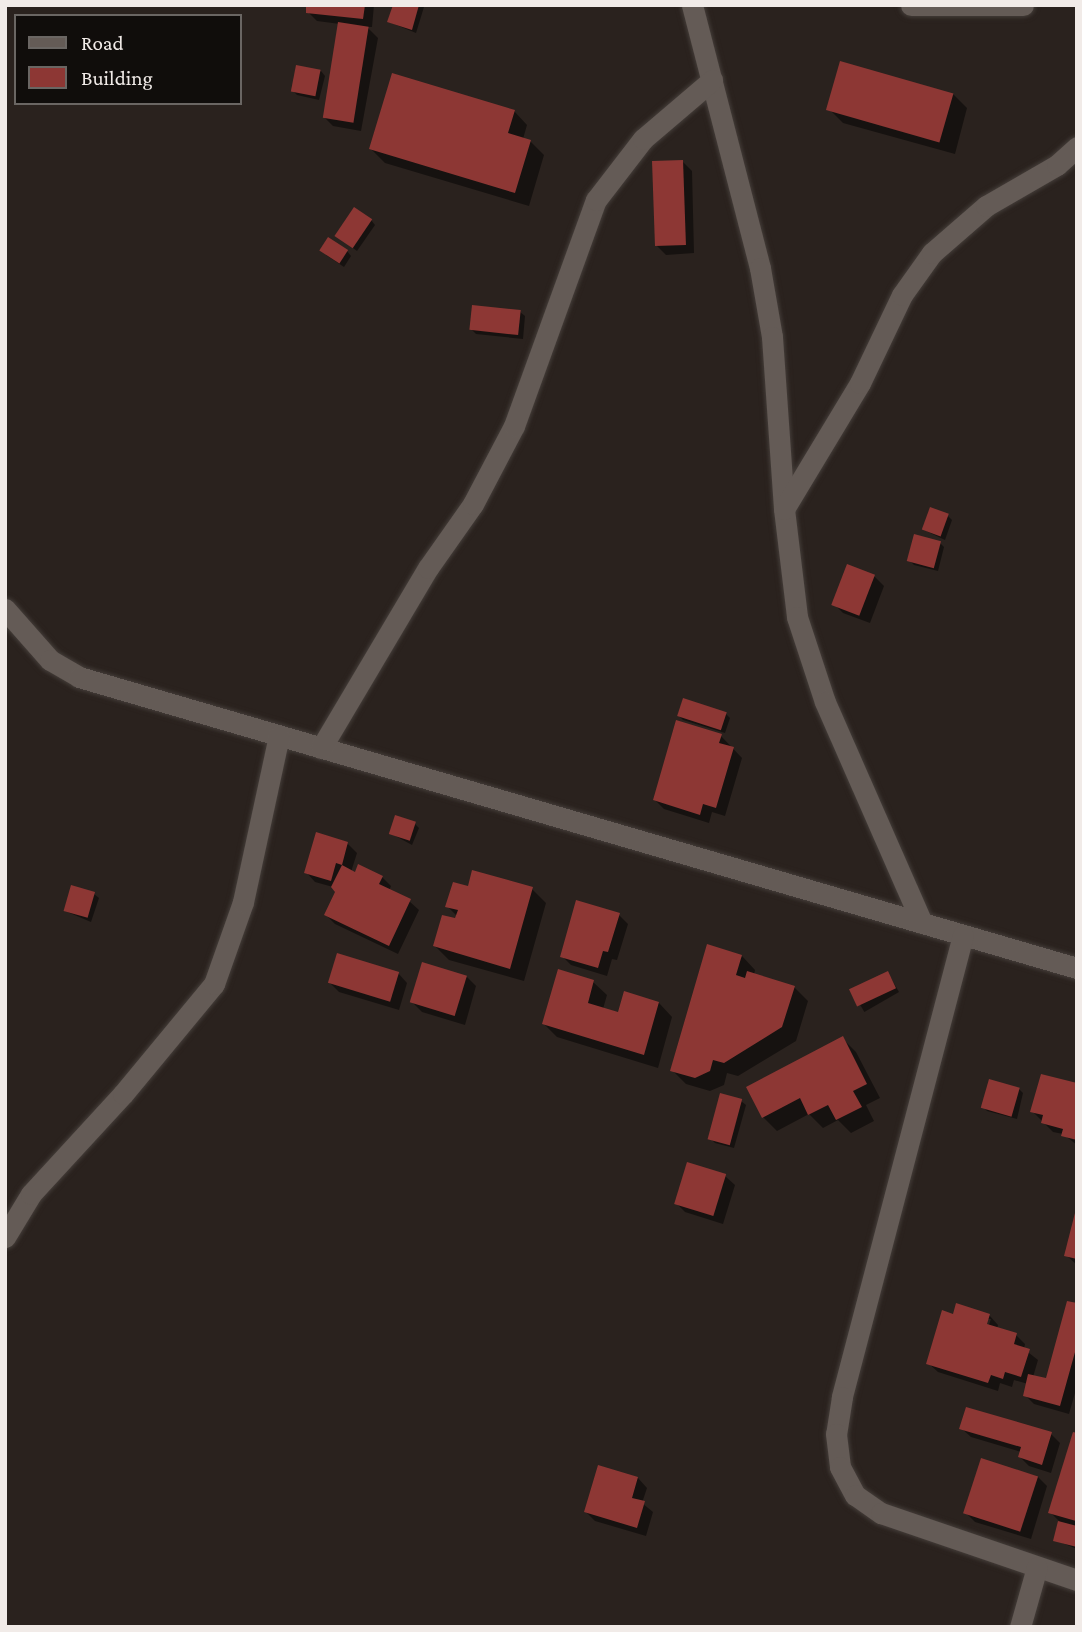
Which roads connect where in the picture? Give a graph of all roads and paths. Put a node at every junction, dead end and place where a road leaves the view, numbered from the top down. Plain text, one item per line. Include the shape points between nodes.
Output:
1 (692, 5) edge
2 (911, 5) edge
3 (1023, 5) edge
4 (712, 80) junction
5 (1077, 147) edge
6 (784, 509) junction
7 (5, 609) edge
8 (279, 736) junction
9 (321, 748) junction
10 (922, 923) junction
11 (963, 935) junction
12 (1077, 968) edge
13 (5, 1237) edge
14 (1037, 1567) junction
15 (1077, 1580) edge
16 (1020, 1627) edge

1 - 4 street
2 - 3 street
4 - 6 street via 767,309
4 - 9 street via 643,139 597,200 514,426 473,505 428,568
5 - 6 street via 1057,165 986,206 932,253 902,295 860,383
6 - 10 street via 797,617 821,690
7 - 8 street via 50,660 79,677
8 - 9 street
8 - 13 street via 243,902 214,984 131,1085 30,1194
9 - 10 street
10 - 11 street
11 - 12 street
11 - 14 street via 836,1434 840,1467 856,1495 881,1513
14 - 15 street
14 - 16 street

